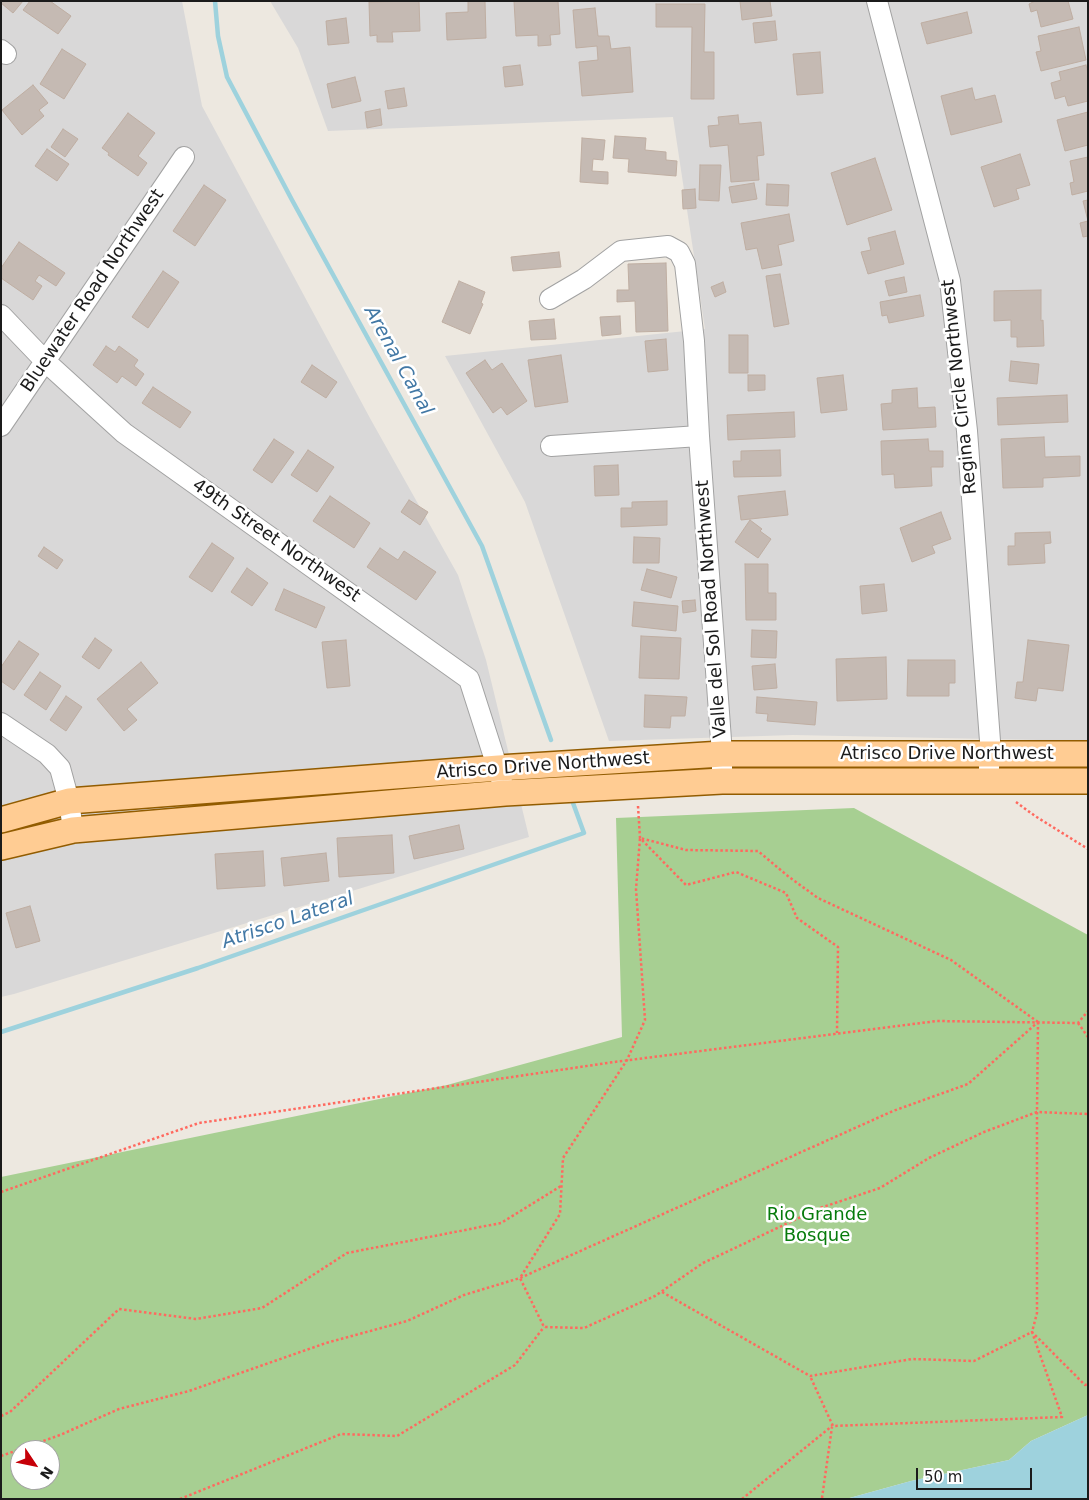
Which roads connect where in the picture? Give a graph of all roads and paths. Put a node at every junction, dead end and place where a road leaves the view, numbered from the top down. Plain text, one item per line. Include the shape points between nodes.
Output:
1 (877, 1) edge
2 (184, 157) dead end
3 (550, 299) dead end
4 (1, 315) edge
5 (46, 362) junction
6 (1, 426) edge
7 (700, 436) junction
8 (550, 446) dead end
9 (1, 723) edge
10 (722, 754) junction
11 (990, 754) junction
12 (1088, 754) edge
13 (499, 768) junction
14 (722, 781) junction
15 (989, 781) junction
16 (1088, 781) edge
17 (505, 793) junction
18 (69, 801) junction
19 (638, 805) dead end
20 (1, 820) edge
21 (74, 830) junction
22 (640, 838) junction
23 (1, 848) edge
24 (1088, 849) edge
25 (1088, 1011) edge
26 (1038, 1022) junction
27 (1078, 1022) junction
28 (837, 1034) junction
29 (1088, 1037) edge
30 (627, 1060) junction
31 (1037, 1112) junction
32 (1088, 1114) edge
33 (562, 1186) junction
34 (1, 1192) edge
35 (520, 1278) junction
36 (662, 1292) junction
37 (544, 1327) junction
38 (1032, 1332) junction
39 (810, 1376) junction
40 (1088, 1384) edge
41 (1, 1416) edge
42 (833, 1426) junction
43 (1, 1456) edge
44 (822, 1498) edge
45 (180, 1499) edge
46 (742, 1499) edge

1 - 11 street, Regina Circle Northwest via 950,281 968,431
2 - 5 street, Bluewater Road Northwest
3 - 7 street, Valle del Sol Road Northwest via 621,251 668,246 680,252 685,264 694,340
4 - 5 street, 49th Street Northwest
5 - 6 street, Bluewater Road Northwest
5 - 13 street, 49th Street Northwest via 124,433 470,679
7 - 8 street
7 - 10 street, Valle del Sol Road Northwest
9 - 18 street via 47,754 60,768
10 - 11 main road, Atrisco Drive Northwest
10 - 13 main road, Atrisco Drive Northwest
10 - 14 street, Valle del Sol Road Northwest
11 - 12 main road, Atrisco Drive Northwest
11 - 15 street, Regina Circle Northwest
13 - 17 street, 49th Street Northwest
13 - 18 main road, Atrisco Drive Northwest
14 - 15 main road, Atrisco Drive Northwest
14 - 17 main road, Atrisco Drive Northwest
15 - 16 main road, Atrisco Drive Northwest
15 - 24 path via 1034,816
17 - 21 main road, Atrisco Drive Northwest
18 - 20 main road, Atrisco Drive Northwest
18 - 21 street
19 - 22 path
21 - 23 main road, Atrisco Drive Northwest
22 - 26 path via 686,850 758,851 818,898 951,960
22 - 28 path via 686,885 736,872 786,893 797,918 838,947
22 - 30 path via 636,889 645,1020
25 - 27 path
26 - 27 path
26 - 28 path via 937,1021
26 - 31 path
26 - 35 path via 968,1084 893,1111
27 - 29 path
28 - 30 path
30 - 33 path via 563,1158
30 - 34 path via 199,1123
31 - 32 path
31 - 36 path via 929,1158 880,1188 820,1208 703,1263
31 - 38 path via 1037,1313
33 - 35 path via 560,1214
33 - 41 path via 501,1223 347,1253 262,1308 196,1319 119,1310 10,1412
35 - 37 path
35 - 43 path via 464,1295 407,1320 326,1343 189,1391 119,1409
36 - 37 path via 584,1328
36 - 39 path
37 - 45 path via 516,1365 397,1436 341,1434
38 - 39 path via 974,1361 912,1359
38 - 40 path via 1085,1386
38 - 42 path via 1062,1417
39 - 42 path
42 - 44 path
42 - 46 path

